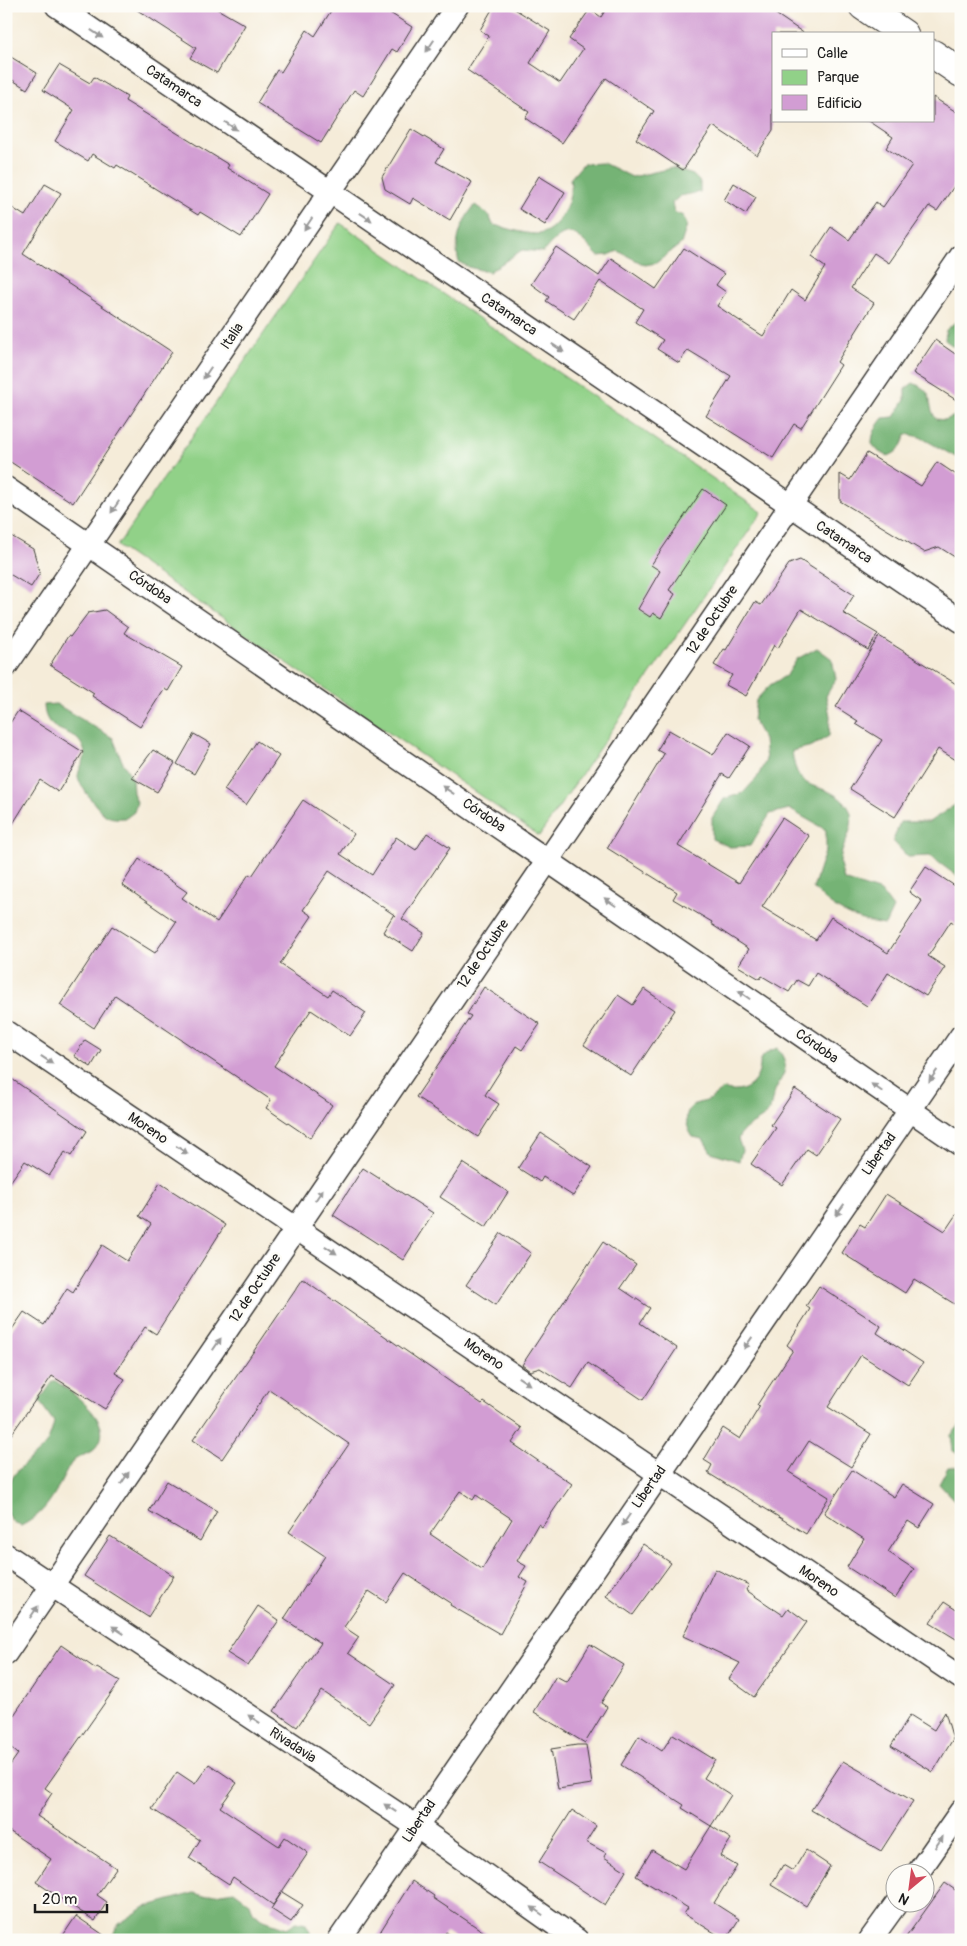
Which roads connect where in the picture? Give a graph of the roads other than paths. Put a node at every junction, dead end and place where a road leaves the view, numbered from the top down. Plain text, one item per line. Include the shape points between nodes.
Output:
1 (57, 6) edge
2 (457, 6) edge
3 (863, 6) edge
4 (901, 32) edge
5 (934, 55) edge
6 (961, 72) edge
7 (330, 193) junction
8 (961, 256) edge
9 (6, 488) edge
10 (790, 505) junction
11 (89, 545) junction
12 (961, 621) edge
13 (6, 666) edge
14 (548, 859) junction
15 (6, 1032) edge
16 (961, 1036) edge
17 (910, 1110) junction
18 (961, 1145) edge
19 (297, 1227) junction
20 (659, 1472) junction
21 (6, 1555) edge
22 (52, 1586) junction
23 (6, 1652) edge
24 (961, 1678) edge
25 (961, 1811) edge
26 (416, 1826) junction
27 (924, 1864) edge
28 (889, 1914) edge
29 (339, 1940) edge
30 (577, 1940) edge
31 (870, 1940) edge

1 -> 7 street, Catamarca
2 -> 7 street, Italia
3 - 4 main road
5 - 6 main road
7 -> 10 street, Catamarca
7 -> 11 street, Italia
8 - 10 street, 12 de Octubre
9 - 11 street, Córdoba
10 - 12 street, Catamarca
10 - 14 street, 12 de Octubre
11 - 13 street, Italia
14 -> 11 street, Córdoba
17 -> 14 street, Córdoba
19 -> 14 street, 12 de Octubre
15 -> 19 street, Moreno
16 -> 17 street, Libertad
17 - 18 street, Córdoba
17 -> 20 street, Libertad
19 -> 20 street, Moreno
22 -> 19 street, 12 de Octubre
20 - 24 street, Moreno
20 -> 26 street, Libertad
21 - 22 street, Rivadavia
23 -> 22 street, 12 de Octubre
26 -> 22 street, Rivadavia
27 -> 25 street
26 - 29 street, Libertad
30 -> 26 street, Rivadavia
28 - 31 street

